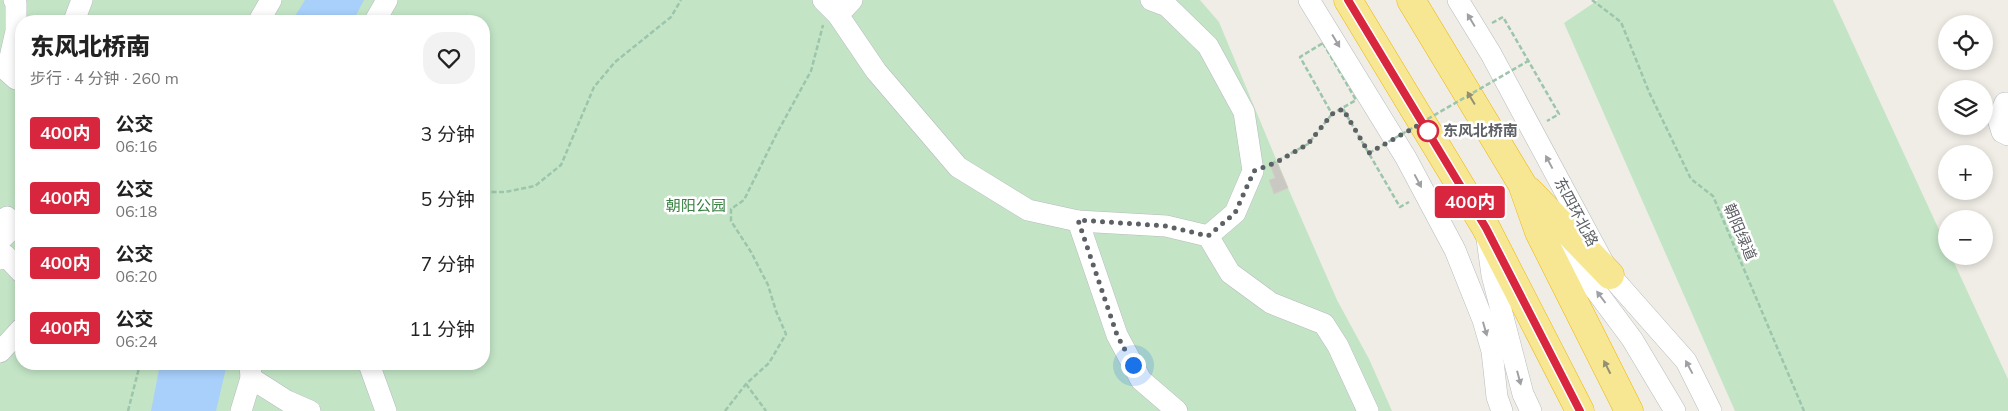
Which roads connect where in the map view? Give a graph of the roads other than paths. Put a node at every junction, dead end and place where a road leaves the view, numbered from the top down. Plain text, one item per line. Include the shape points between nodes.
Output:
1 (14, 0) edge
2 (82, 0) edge
3 (94, 0) edge
4 (271, 0) edge
5 (387, 0) edge
6 (823, 0) edge
7 (1151, 0) edge
8 (1310, 0) edge
9 (1348, 0) edge
10 (1411, 0) edge
11 (1458, 0) edge
12 (0, 1) edge
13 (845, 7) edge
14 (16, 15) edge
15 (76, 15) edge
16 (90, 15) edge
17 (262, 15) edge
18 (378, 15) edge
19 (15, 35) edge
20 (0, 42) edge
21 (15, 78) edge
22 (2008, 103) edge
23 (2008, 135) edge
24 (1522, 184) junction
25 (1078, 220) junction
26 (0, 223) edge
27 (1486, 228) junction
28 (1539, 232) junction
29 (1208, 236) junction
30 (0, 240) edge
31 (0, 259) edge
32 (15, 266) edge
33 (1610, 275) junction
34 (15, 336) edge
35 (0, 352) edge
36 (371, 370) edge
37 (250, 371) edge
38 (241, 411) edge
39 (310, 411) edge
40 (386, 411) edge
41 (1176, 411) edge
42 (1368, 411) edge
43 (1502, 411) edge
44 (1531, 411) edge
45 (1580, 411) edge
46 (1629, 411) edge
47 (1675, 411) edge
48 (1711, 411) edge

1 - 14 street
2 - 15 street
3 - 16 street
4 - 17 street
5 - 18 street
6 - 13 street
7 - 29 street via 1167,6 1208,46 1244,112 1254,171 1235,213
8 -> 43 street via 1406,158 1455,250 1483,320
9 - 27 highway
24 -> 10 highway
33 -> 11 street, 东四环北路 via 1491,54
12 - 20 street via 4,11
13 - 25 street via 876,71 958,167 1028,210
19 - 21 street via 7,71
22 - 23 street via 2004,103 1998,119 2002,132
24 - 28 highway
24 - 33 highway
25 - 29 street via 1166,226
25 - 41 street via 1117,335 1141,380
26 - 30 street via 7,217 15,226
27 -> 44 street via 1492,275
27 - 45 highway
46 -> 28 highway
47 -> 28 street via 1632,339 1591,284
29 - 42 street via 1230,273 1270,303 1324,324 1338,346
31 - 32 street via 4,255
48 -> 33 street, 东四环北路 via 1686,361
34 - 35 street
36 - 40 street
37 - 38 street
37 - 39 street via 286,401

